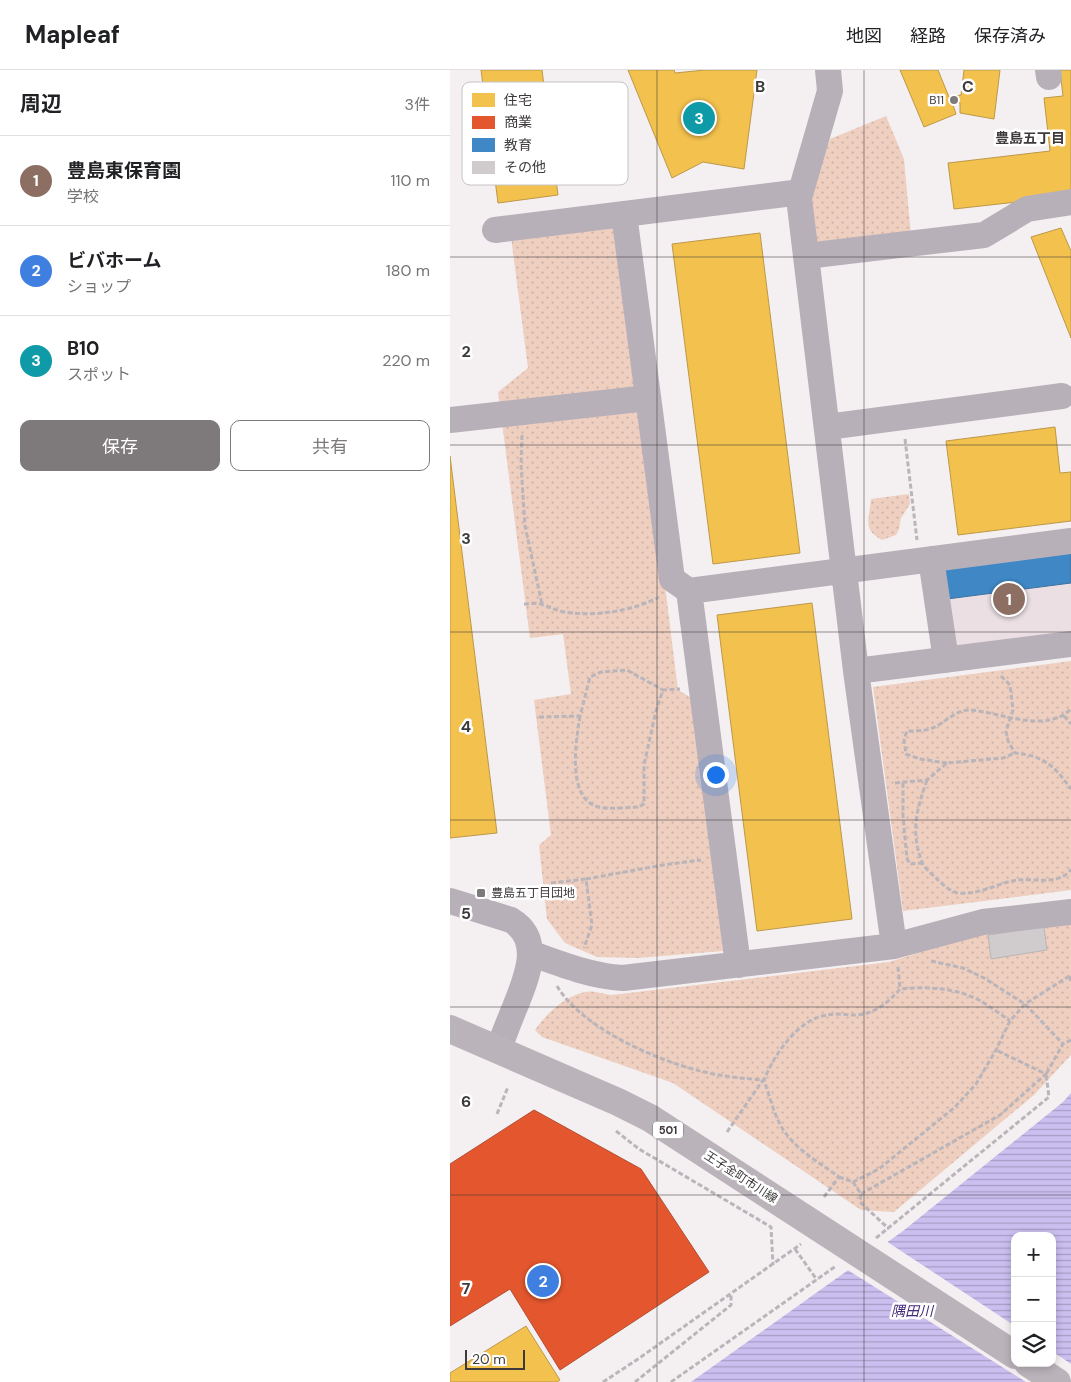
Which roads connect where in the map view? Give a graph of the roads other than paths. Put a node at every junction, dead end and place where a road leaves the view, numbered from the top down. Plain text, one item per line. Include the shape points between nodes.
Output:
1 (828, 70) edge
2 (801, 192) junction
3 (1071, 202) edge
4 (624, 214) junction
5 (495, 230) dead end
6 (806, 256) junction
7 (1062, 396) dead end
8 (648, 398) junction
9 (450, 420) edge
10 (827, 427) junction
11 (1071, 541) edge
12 (925, 560) junction
13 (844, 571) junction
14 (689, 591) junction
15 (1071, 644) edge
16 (946, 660) junction
17 (856, 671) junction
18 (455, 908) edge
19 (1071, 912) edge
20 (894, 946) junction
21 (530, 953) junction
22 (738, 965) junction
23 (450, 1030) edge
24 (498, 1050) junction
25 (1011, 1352) edge
26 (1034, 1367) edge
27 (1057, 1382) edge

1 - 2 street via 830,91
2 - 4 street
2 - 6 street
3 - 6 street via 1027,209 984,235
4 - 5 street
4 - 8 street
6 - 10 street
7 - 10 street
8 - 9 street
8 - 14 street via 672,579
10 - 13 street
11 - 12 street
12 - 13 street
12 - 16 street
13 - 14 street
13 - 17 street
14 - 22 street
15 - 16 street
16 - 17 street
17 - 20 street
18 - 21 street via 511,920 519,925 529,942
19 - 20 street via 983,922
20 - 22 street
21 - 22 street via 606,977 624,978
21 - 24 street via 524,983
23 - 24 main road, 王子金町市川線 / 501
24 - 25 main road, 王子金町市川線 / 501 via 650,1118
26 - 27 main road

